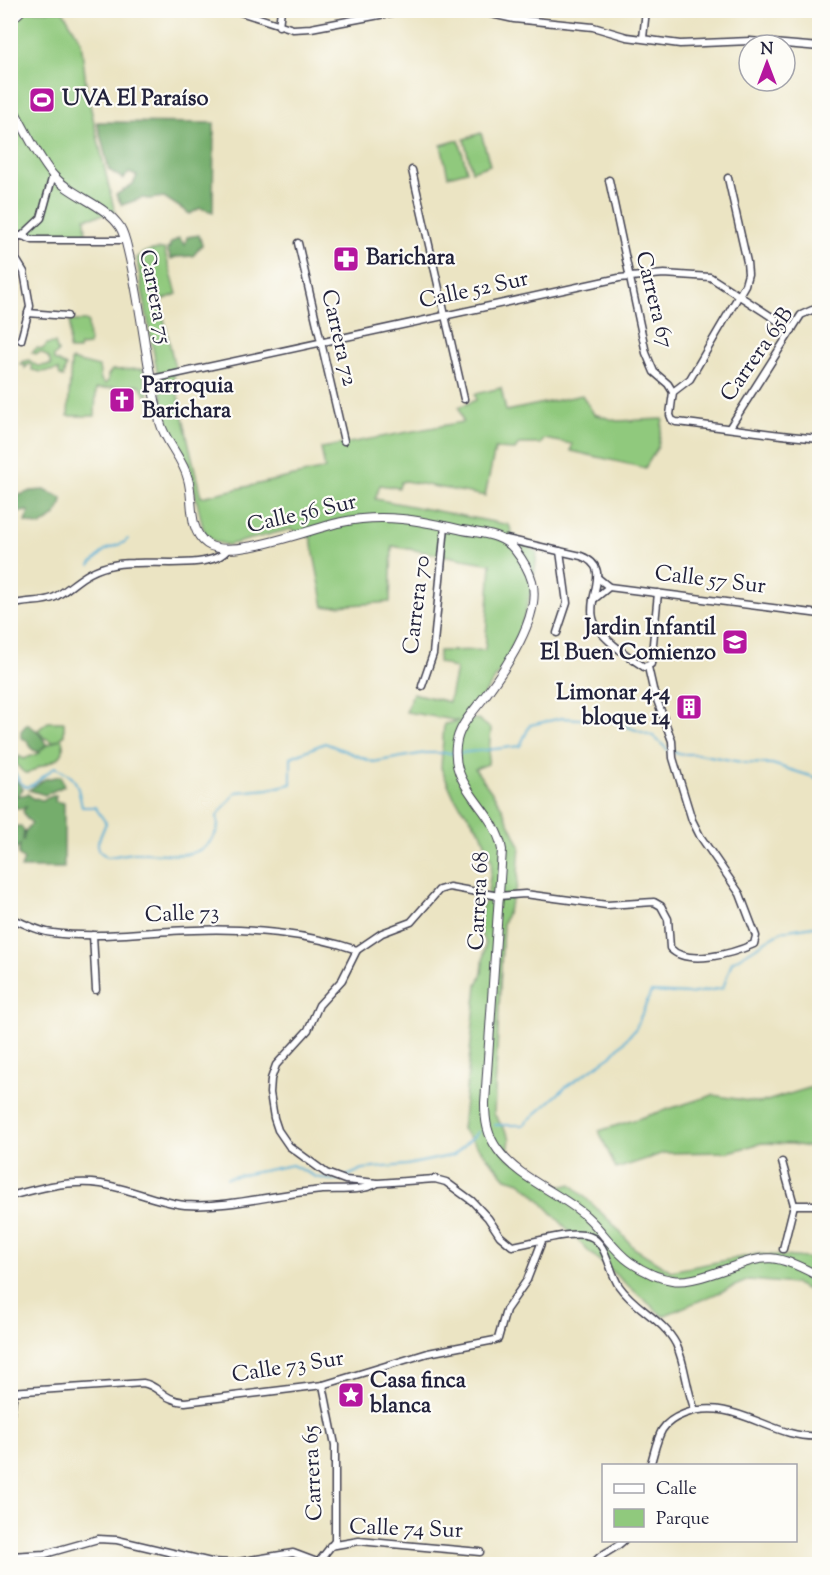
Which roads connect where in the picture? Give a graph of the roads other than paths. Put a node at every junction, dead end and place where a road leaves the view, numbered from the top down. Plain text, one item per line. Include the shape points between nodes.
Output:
1 (22, 10) edge
2 (234, 10) edge
3 (281, 10) edge
4 (406, 10) edge
5 (460, 10) edge
6 (646, 10) edge
7 (478, 11) edge
8 (10, 21) edge
9 (279, 26) junction
10 (643, 38) junction
11 (819, 47) edge
12 (10, 103) edge
13 (412, 170) dead end
14 (53, 175) junction
15 (728, 178) dead end
16 (609, 180) dead end
17 (16, 236) edge
18 (125, 240) junction
19 (298, 243) dead end
20 (628, 277) junction
21 (740, 296) junction
22 (819, 310) edge
23 (28, 314) junction
24 (67, 316) dead end
25 (445, 316) junction
26 (792, 330) junction
27 (21, 340) dead end
28 (321, 343) junction
29 (152, 379) junction
30 (672, 392) junction
31 (464, 399) dead end
32 (730, 427) junction
33 (819, 439) edge
34 (344, 441) dead end
35 (445, 526) junction
36 (506, 539) junction
37 (227, 550) junction
38 (560, 551) junction
39 (598, 578) junction
40 (609, 587) junction
41 (658, 593) junction
42 (593, 601) junction
43 (10, 606) edge
44 (819, 614) edge
45 (557, 633) dead end
46 (648, 667) junction
47 (422, 686) dead end
48 (499, 896) junction
49 (10, 918) edge
50 (93, 935) junction
51 (357, 950) junction
52 (96, 990) dead end
53 (782, 1162) dead end
54 (378, 1183) junction
55 (10, 1196) edge
56 (794, 1205) junction
57 (819, 1205) edge
58 (542, 1241) junction
59 (783, 1249) dead end
60 (819, 1277) edge
61 (323, 1385) junction
62 (12, 1391) edge
63 (695, 1410) junction
64 (10, 1419) edge
65 (819, 1436) edge
66 (651, 1464) edge
67 (622, 1542) edge
68 (330, 1546) junction
69 (480, 1552) dead end
70 (10, 1556) edge
71 (317, 1563) edge
72 (594, 1564) edge

1 - 8 street
2 - 9 street
3 - 9 street
4 - 9 street via 311,28
5 - 7 street
6 - 10 street
7 - 10 street
10 - 11 street via 680,44 750,40
12 - 14 street, Carrera 75
13 - 25 street
14 - 17 street via 41,218
14 - 18 street, Carrera 75 via 107,214 121,228
15 - 21 street via 747,262 748,274
16 - 20 street, Carrera 67
17 - 18 street via 33,240
17 - 23 street via 16,259 24,272
18 - 29 street, Carrera 75
19 - 28 street, Carrera 72
20 - 21 street, Calle 52 Sur via 710,277
20 - 25 street, Calle 52 Sur
20 - 30 street, Carrera 67 via 646,353 654,372
21 - 26 street, Calle 52 Sur
21 - 30 street via 690,379
22 - 26 street, Carrera 65B via 801,315
23 - 24 street
23 - 27 street
25 - 28 street, Calle 52 Sur
25 - 31 street
26 - 32 street, Carrera 65B
28 - 29 street, Calle 52 Sur
28 - 34 street, Carrera 72
29 - 37 street, Carrera 75 via 160,425 188,475 194,527 207,544
30 - 32 street via 670,415 676,423
32 - 33 street
35 - 36 street, Calle 56 Sur
35 - 37 street, Calle 56 Sur via 379,517 339,522
35 - 47 street, Carrera 70 via 433,654
36 - 38 street, Calle 56 Sur
36 - 48 street, Carrera 68 via 521,557 532,581 530,611 519,645 460,730 456,747 459,773 500,839 503,855
37 - 43 street, Calle 56 Sur via 218,557 198,562 109,566 87,574 54,597
38 - 39 street, Calle 56 Sur via 589,559 597,567
38 - 45 street via 567,603
39 - 40 street
39 - 42 street
40 - 41 street, Calle 57 Sur
40 - 42 street
41 - 44 street, Calle 57 Sur
41 - 46 street via 654,648
42 - 46 street via 593,618 598,628 620,650
46 - 48 street via 692,820 740,894 756,936 754,944 705,957 678,955 670,948 665,911 654,902 608,905 525,894
48 - 51 street via 443,887 411,922 382,933
48 - 60 street, Carrera 68 via 485,1103 486,1126 508,1162 586,1216 627,1260 659,1277 685,1281 769,1257 786,1260
49 - 50 street, Calle 73 via 51,933
50 - 51 street, Calle 73 via 220,930 316,938
50 - 52 street
51 - 54 street via 342,980 319,1005 308,1030 276,1065 271,1079 271,1103 283,1139 317,1167 345,1180
53 - 56 street
54 - 55 street via 363,1189 329,1189 201,1204 182,1204 92,1183
54 - 58 street via 441,1180 472,1201 508,1245
56 - 57 street
56 - 59 street
58 - 61 street, Calle 73 Sur via 527,1280 506,1310 498,1339 428,1353
58 - 63 street via 587,1235 598,1242 620,1287 665,1328 676,1345
61 - 62 street, Calle 73 Sur via 185,1402 166,1398 143,1383
61 - 68 street, Carrera 65 via 335,1445 335,1541
62 - 64 street
63 - 65 street via 730,1410 794,1434
63 - 66 street via 664,1428
67 - 72 street
68 - 69 street, Calle 74 Sur via 359,1541
68 - 71 street, Carrera 65
70 - 71 street via 45,1554 98,1539 117,1539 211,1562 232,1563 293,1554

